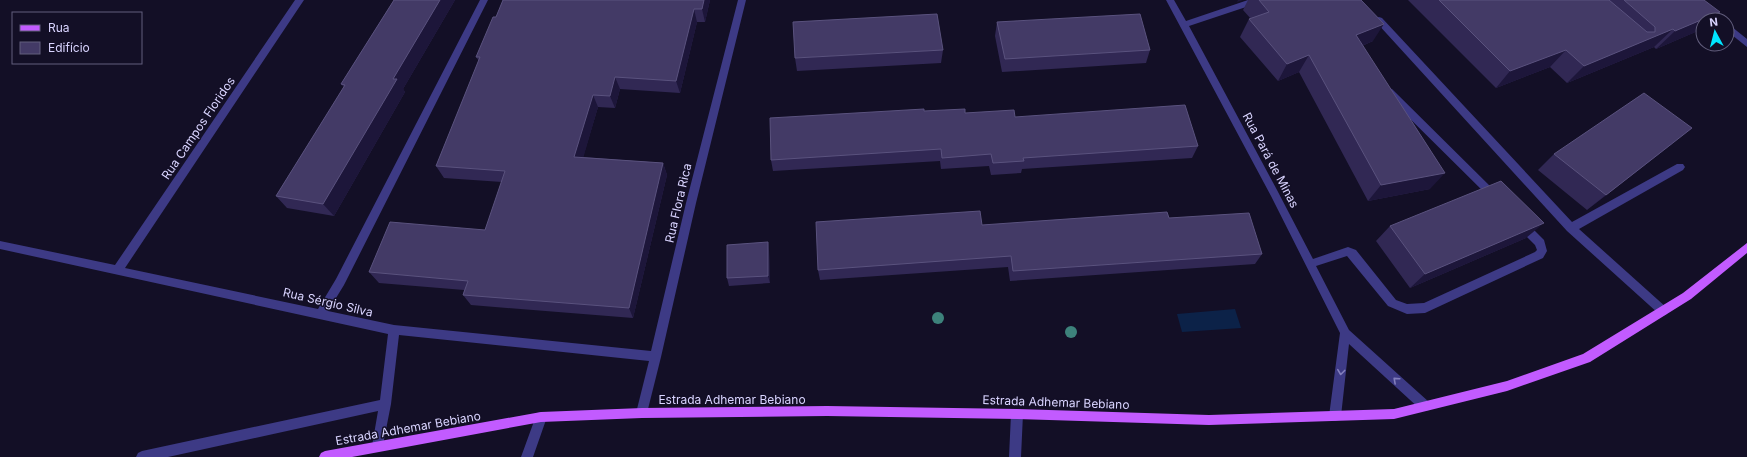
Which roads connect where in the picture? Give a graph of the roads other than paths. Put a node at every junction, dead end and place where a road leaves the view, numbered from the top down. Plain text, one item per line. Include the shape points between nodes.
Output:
1 (300, 0) edge
2 (484, 0) edge
3 (742, 0) edge
4 (1170, 0) edge
5 (1258, 0) edge
6 (1696, 0) edge
7 (1710, 12) edge
8 (1379, 20) edge
9 (1183, 25) junction
10 (1735, 33) edge
11 (1747, 44) edge
12 (1384, 87) edge
13 (1680, 167) dead end
14 (1501, 204) edge
15 (1512, 215) edge
16 (1571, 228) junction
17 (0, 245) edge
18 (1747, 246) edge
19 (1310, 264) junction
20 (118, 270) junction
21 (1663, 311) junction
22 (321, 313) junction
23 (394, 330) junction
24 (1345, 333) junction
25 (656, 357) junction
26 (385, 404) junction
27 (1425, 406) junction
28 (642, 413) junction
29 (1017, 414) junction
30 (1335, 416) junction
31 (541, 418) junction
32 (378, 446) junction
33 (142, 457) edge
34 (325, 457) edge
35 (527, 457) edge
36 (1015, 457) edge

1 - 20 street, Rua Campos Floridos
2 - 22 street via 340,282
3 - 25 street, Rua Flora Rica via 691,203
4 - 9 street, Rua Pará de Minas
5 - 9 street
6 - 7 street
8 - 16 street
9 - 19 street, Rua Pará de Minas
10 - 11 street
12 - 14 street
13 - 16 street
15 - 19 street via 1540,242 1542,251 1539,255 1425,308 1407,309 1392,303 1348,251
16 - 21 street
17 - 20 street, Rua Sérgio Silva
18 - 21 main road, Estrada Adhemar Bebiano via 1687,296
19 - 24 street, Rua Pará de Minas
20 - 22 street, Rua Sérgio Silva
21 - 27 main road, Estrada Adhemar Bebiano via 1586,358 1507,386
22 - 23 street, Rua Sérgio Silva
23 - 25 street, Rua Sérgio Silva
23 - 26 street
27 -> 24 street, Rua Pará de Minas
24 -> 30 street
25 - 28 street, Rua Flora Rica
26 - 32 street
26 - 33 street
27 - 30 main road, Estrada Adhemar Bebiano via 1394,414
28 - 29 main road, Estrada Adhemar Bebiano via 827,411
28 - 31 main road, Estrada Adhemar Bebiano
29 - 30 main road, Estrada Adhemar Bebiano via 1209,420
29 - 36 street
31 - 32 main road, Estrada Adhemar Bebiano
31 - 35 street
32 - 34 main road, Estrada Adhemar Bebiano

